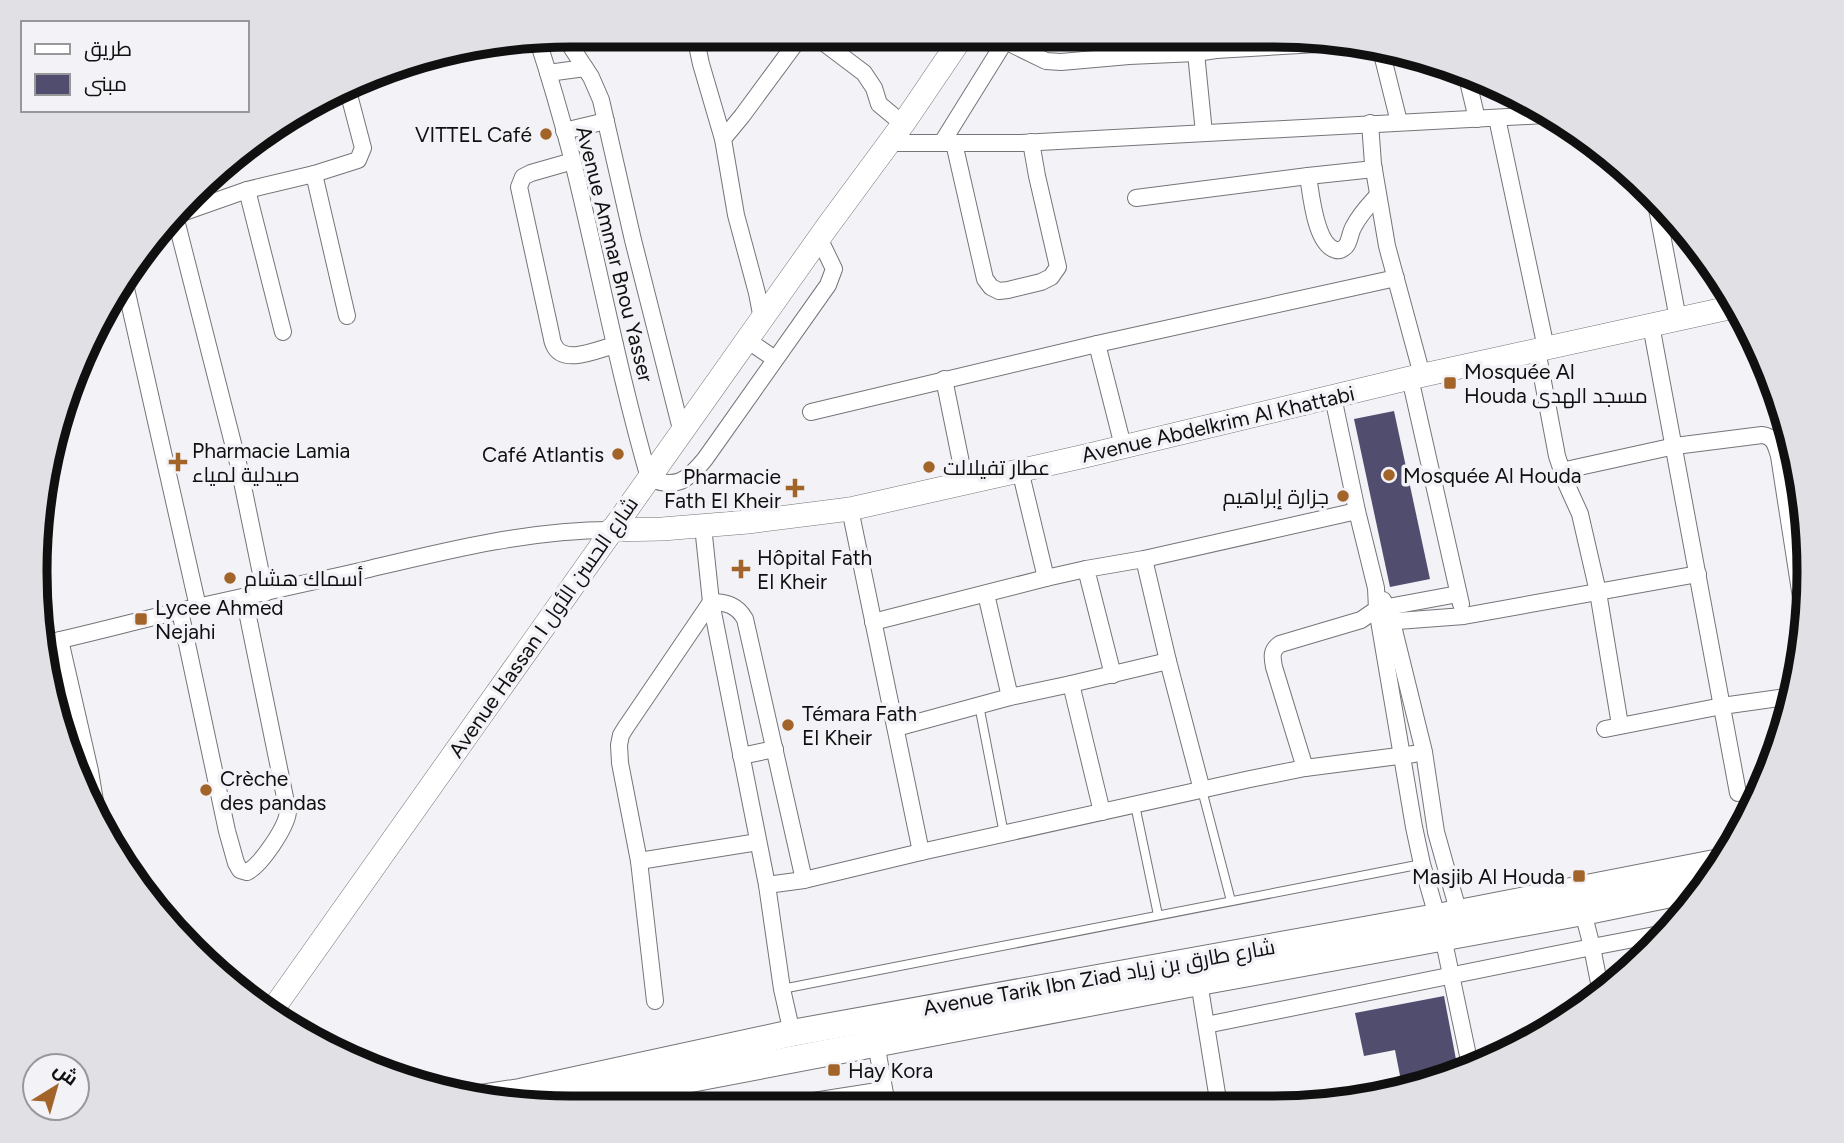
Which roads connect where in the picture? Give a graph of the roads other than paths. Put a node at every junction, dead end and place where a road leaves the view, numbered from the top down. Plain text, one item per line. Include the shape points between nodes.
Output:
1 (571, 47) edge
2 (697, 47) edge
3 (793, 47) edge
4 (830, 47) edge
5 (955, 47) edge
6 (1002, 47) edge
7 (1021, 47) edge
8 (1132, 47) edge
9 (1211, 47) edge
10 (540, 48) edge
11 (1196, 53) junction
12 (1129, 56) junction
13 (1383, 59) edge
14 (585, 68) junction
15 (548, 73) junction
16 (1469, 86) edge
17 (348, 98) edge
18 (1533, 116) edge
19 (1477, 118) junction
20 (1497, 118) junction
21 (606, 121) junction
22 (1399, 122) junction
23 (1370, 123) junction
24 (565, 131) junction
25 (896, 133) junction
26 (1205, 133) junction
27 (723, 139) junction
28 (949, 142) junction
29 (1031, 142) junction
30 (573, 161) junction
31 (1374, 169) junction
32 (314, 174) junction
33 (1308, 176) junction
34 (247, 190) junction
35 (1377, 196) junction
36 (1136, 198) dead end
37 (193, 209) edge
38 (1659, 217) edge
39 (178, 225) edge
40 (819, 238) junction
41 (1396, 278) junction
42 (127, 294) edge
43 (1727, 308) edge
44 (347, 316) dead end
45 (762, 318) junction
46 (1678, 319) junction
47 (1651, 325) junction
48 (283, 332) dead end
49 (747, 340) junction
50 (1097, 344) junction
51 (615, 345) junction
52 (1542, 349) junction
53 (775, 359) junction
54 (1416, 376) junction
55 (944, 379) junction
56 (1333, 397) junction
57 (811, 412) dead end
58 (682, 433) junction
59 (1123, 446) junction
60 (1675, 446) junction
61 (1020, 470) junction
62 (1561, 471) junction
63 (649, 478) junction
64 (965, 482) junction
65 (850, 509) junction
66 (1357, 511) junction
67 (703, 526) junction
68 (611, 530) junction
69 (1144, 559) junction
70 (1086, 569) junction
71 (1797, 572) edge
72 (1698, 574) junction
73 (1046, 579) junction
74 (1598, 592) junction
75 (265, 593) junction
76 (986, 594) junction
77 (1458, 594) junction
78 (244, 597) junction
79 (711, 602) junction
80 (198, 607) junction
81 (180, 611) junction
82 (1384, 615) junction
83 (1464, 615) junction
84 (873, 622) junction
85 (53, 642) edge
86 (1168, 662) junction
87 (1113, 675) junction
88 (1071, 684) junction
89 (1010, 697) junction
90 (1781, 698) edge
91 (979, 705) junction
92 (1722, 706) junction
93 (896, 727) junction
94 (775, 749) junction
95 (79, 750) edge
96 (1424, 752) junction
97 (1403, 755) junction
98 (741, 756) junction
99 (1305, 768) junction
100 (1202, 790) junction
101 (1738, 793) dead end
102 (1135, 805) junction
103 (1102, 812) junction
104 (1004, 834) junction
105 (758, 842) junction
106 (921, 852) junction
107 (639, 861) junction
108 (1422, 864) junction
109 (1706, 865) edge
110 (804, 880) junction
111 (767, 885) junction
112 (1688, 890) edge
113 (1231, 901) junction
114 (1583, 912) junction
115 (1158, 915) junction
116 (1450, 925) junction
117 (1649, 936) edge
118 (1592, 947) junction
119 (1451, 975) junction
120 (1199, 982) junction
121 (1599, 982) edge
122 (782, 989) junction
123 (656, 1001) dead end
124 (277, 1005) edge
125 (1206, 1026) junction
126 (792, 1033) junction
127 (876, 1043) junction
128 (1468, 1058) edge
129 (513, 1092) edge
130 (645, 1096) edge
131 (885, 1096) edge
132 (1217, 1096) edge

1 - 14 street
2 - 27 street
3 - 27 street
4 - 25 street via 864,73 878,104 891,116
5 - 25 main road, Avenue Hassan I شارع الحسن الأول
6 - 28 street
7 - 12 street via 1046,61
8 - 12 street
9 - 11 street
10 - 15 street, Avenue Ammar Bnou Yasser
11 - 12 street
11 - 26 street
13 - 22 street
14 - 15 street
14 - 21 street via 597,87
15 - 24 street, Avenue Ammar Bnou Yasser
16 - 19 street
17 - 32 street via 361,139 361,155 358,160
18 - 20 street
19 - 20 street
19 - 22 street
20 - 52 street
21 - 24 street
21 - 58 street
22 - 23 street
23 - 26 street
23 - 31 street
24 - 30 street, Avenue Ammar Bnou Yasser
25 - 28 street
25 - 40 main road, Avenue Hassan I شارع الحسن الأول
26 - 29 street
27 - 45 street
28 - 29 street
28 - 29 street via 985,279 999,291 1041,282 1058,267
30 - 51 street, Avenue Ammar Bnou Yasser
30 - 51 street via 531,173 519,187 551,334 554,346 567,356
31 - 33 street
31 - 35 street
32 - 34 street
32 - 44 street
33 - 35 street via 1321,236 1337,250 1346,246 1352,228
33 - 36 street
34 - 37 street
34 - 48 street
35 - 41 street
38 - 46 street
39 - 75 street via 239,467
40 - 45 main road, Avenue Hassan I شارع الحسن الأول
40 - 53 street via 834,269 828,285
41 - 50 street
41 - 54 street
42 - 80 street
43 - 46 main road, Avenue Abdelkrim Al Khattabi
45 - 49 main road, Avenue Hassan I شارع الحسن الأول
46 - 47 main road, Avenue Abdelkrim Al Khattabi
47 - 52 main road, Avenue Abdelkrim Al Khattabi
47 - 60 street
49 - 53 street
49 - 58 main road, Avenue Hassan I شارع الحسن الأول
50 - 55 street
50 - 59 street
51 - 63 street, Avenue Ammar Bnou Yasser
52 - 54 main road, Avenue Abdelkrim Al Khattabi
52 - 62 street
53 - 63 street via 694,472 668,484
54 - 56 main road, Avenue Abdelkrim Al Khattabi
54 - 77 street
55 - 57 street
55 - 64 street
56 - 59 main road, Avenue Abdelkrim Al Khattabi
56 - 66 street
58 - 63 main road, Avenue Hassan I شارع الحسن الأول
59 - 61 main road, Avenue Abdelkrim Al Khattabi
60 - 62 street
60 - 71 street via 1762,435 1773,440
60 - 72 street
61 - 64 main road, Avenue Abdelkrim Al Khattabi
61 - 73 street
62 - 74 street via 1580,514
63 - 68 main road, Avenue Hassan I شارع الحسن الأول
64 - 65 main road, Avenue Abdelkrim Al Khattabi
65 - 67 main road, Avenue Abdelkrim Al Khattabi
65 - 84 street
66 - 69 street
66 - 82 street
67 - 68 main road, Avenue Abdelkrim Al Khattabi
67 - 79 street
68 - 75 street via 518,537
68 - 124 main road, Avenue Hassan I شارع الحسن الأول
69 - 70 street
69 - 86 street
70 - 73 street
70 - 87 street
72 - 74 street
72 - 92 street
73 - 76 street
74 - 83 street
74 - 92 street via 1613,727
75 - 78 street
76 - 84 street
76 - 89 street
77 - 82 street
77 - 83 street
78 - 80 street
78 - 81 street via 288,812 258,864 247,872 236,863 227,831
79 - 94 street via 728,603 745,619
79 - 98 street
79 - 107 street via 621,735 620,763
80 - 81 street
81 - 85 street
82 - 83 street
82 - 96 street
82 - 97 street
82 - 99 street via 1280,643 1274,649 1274,667
84 - 93 street
85 - 95 street
86 - 87 street
86 - 100 street
87 - 88 street
88 - 89 street
88 - 103 street
89 - 91 street
90 - 92 street
91 - 93 street
91 - 104 lane
92 - 101 street
93 - 106 street
94 - 98 street
94 - 110 street
96 - 97 street
96 - 116 street
97 - 99 street
97 - 108 street
98 - 105 street
99 - 100 street
100 - 102 street
100 - 113 lane
102 - 103 street
102 - 115 lane
103 - 104 street
104 - 106 street
105 - 107 street
105 - 111 street
106 - 110 street
107 - 123 street
108 - 113 lane
108 - 116 street
109 - 116 main road, Avenue Tarik Ibn Ziad شارع طارق بن زياد
110 - 111 street
111 - 122 street
112 - 114 main road, Avenue Tarik Ibn Ziad شارع طارق بن زياد
113 - 115 lane
114 - 116 main road, Avenue Tarik Ibn Ziad شارع طارق بن زياد
114 - 118 street
115 - 122 lane
116 - 119 street
116 - 120 main road, Avenue Tarik Ibn Ziad شارع طارق بن زياد
116 - 126 main road, Avenue Tarik Ibn Ziad شارع طارق بن زياد
117 - 118 street
118 - 119 street
118 - 121 street
119 - 125 street
119 - 128 street
120 - 125 street
120 - 127 main road, Avenue Tarik Ibn Ziad شارع طارق بن زياد
122 - 126 street
125 - 132 street
126 - 129 main road, Avenue Tarik Ibn Ziad شارع طارق بن زياد
127 - 130 main road, Avenue Tarik Ibn Ziad شارع طارق بن زياد
127 - 131 street

